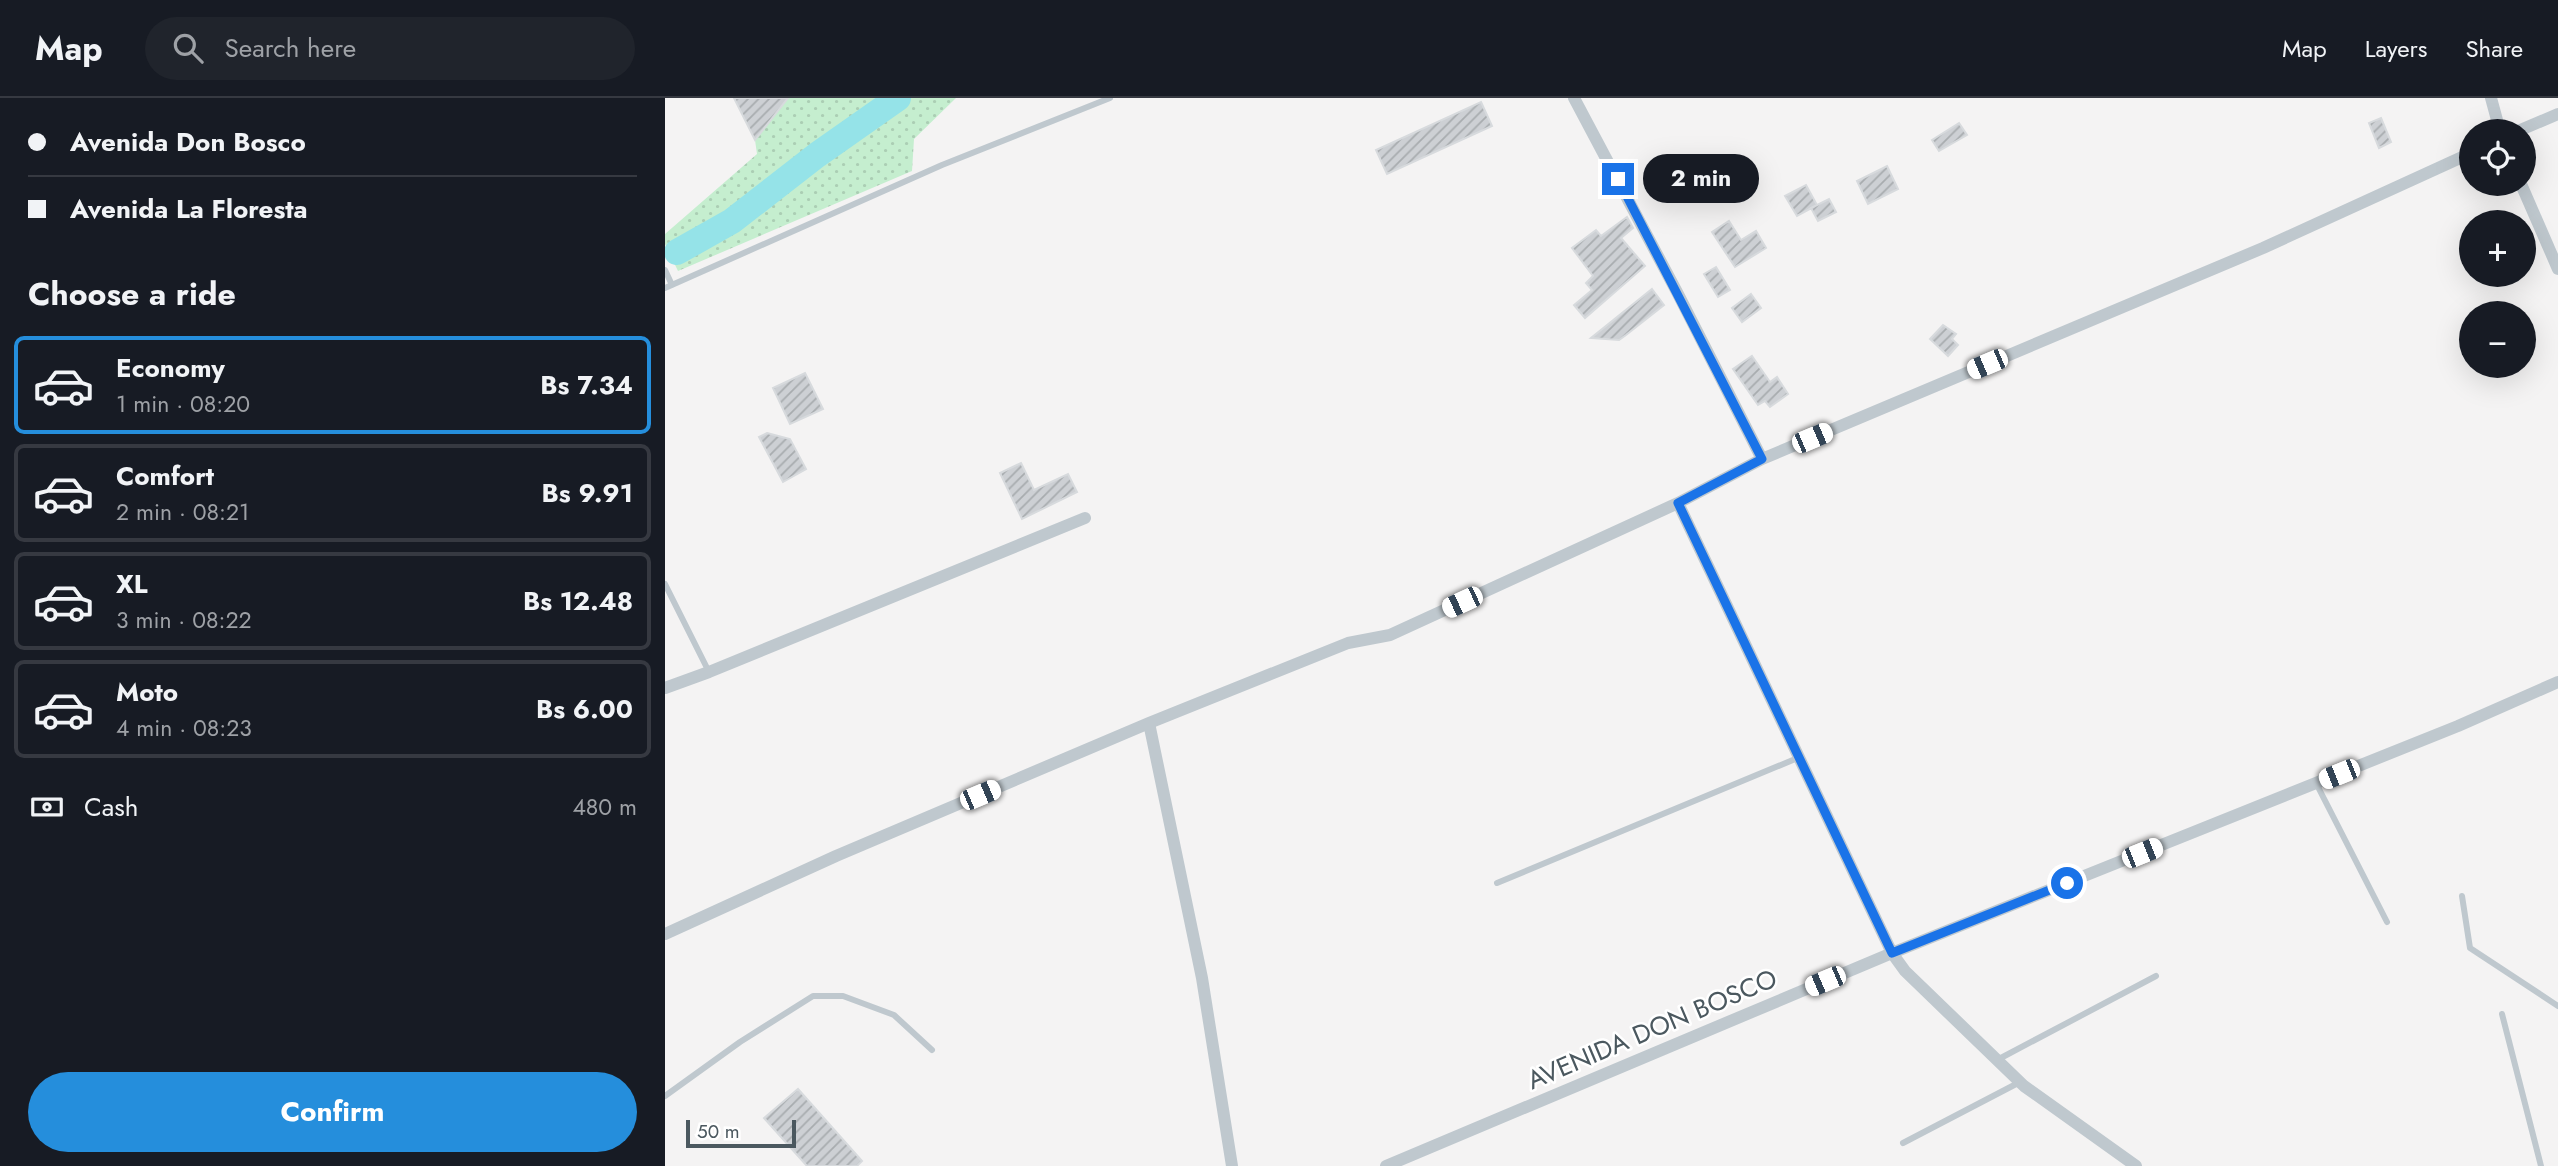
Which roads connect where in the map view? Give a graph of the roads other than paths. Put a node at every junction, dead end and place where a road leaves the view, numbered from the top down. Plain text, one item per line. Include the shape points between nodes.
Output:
1 (1109, 98) edge
2 (1574, 98) edge
3 (2491, 98) edge
4 (2558, 114) edge
5 (2497, 119) edge
6 (2536, 123) edge
7 (2459, 158) edge
8 (2526, 196) edge
9 (2558, 269) edge
10 (665, 270) edge
11 (668, 287) edge
12 (1762, 459) junction
13 (1678, 503) junction
14 (1085, 518) dead end
15 (665, 584) edge
16 (709, 672) junction
17 (2558, 682) edge
18 (665, 688) edge
19 (1149, 723) junction
20 (1800, 757) junction
21 (2315, 783) junction
22 (1497, 883) dead end
23 (2462, 896) dead end
24 (2387, 922) dead end
25 (665, 934) edge
26 (1892, 953) junction
27 (2156, 976) dead end
28 (2558, 1006) edge
29 (2502, 1014) dead end
30 (932, 1050) dead end
31 (1997, 1060) junction
32 (2020, 1082) junction
33 (665, 1096) edge
34 (1903, 1143) dead end
35 (1232, 1166) edge
36 (1386, 1166) edge
37 (2136, 1166) edge
38 (2541, 1166) edge

1 - 11 lane via 942,164
2 - 12 street
3 - 5 street
4 - 6 street
7 - 12 street via 2263,248
8 - 9 street
10 - 11 lane
12 - 13 street
13 - 19 street via 1390,635 1348,643
13 - 20 street
14 - 16 street
15 - 16 lane
16 - 18 street
17 - 21 street, AVENIDA DON BOSCO
19 - 25 street via 835,856
19 - 35 street via 1202,978
20 - 22 lane
20 - 26 street
21 - 24 lane
21 - 26 street, AVENIDA DON BOSCO
23 - 28 lane via 2470,948
26 - 31 street
26 - 36 street, AVENIDA DON BOSCO
27 - 31 lane
29 - 38 lane
30 - 33 lane via 894,1015 843,996 813,996
31 - 32 street
32 - 34 lane
32 - 37 street

